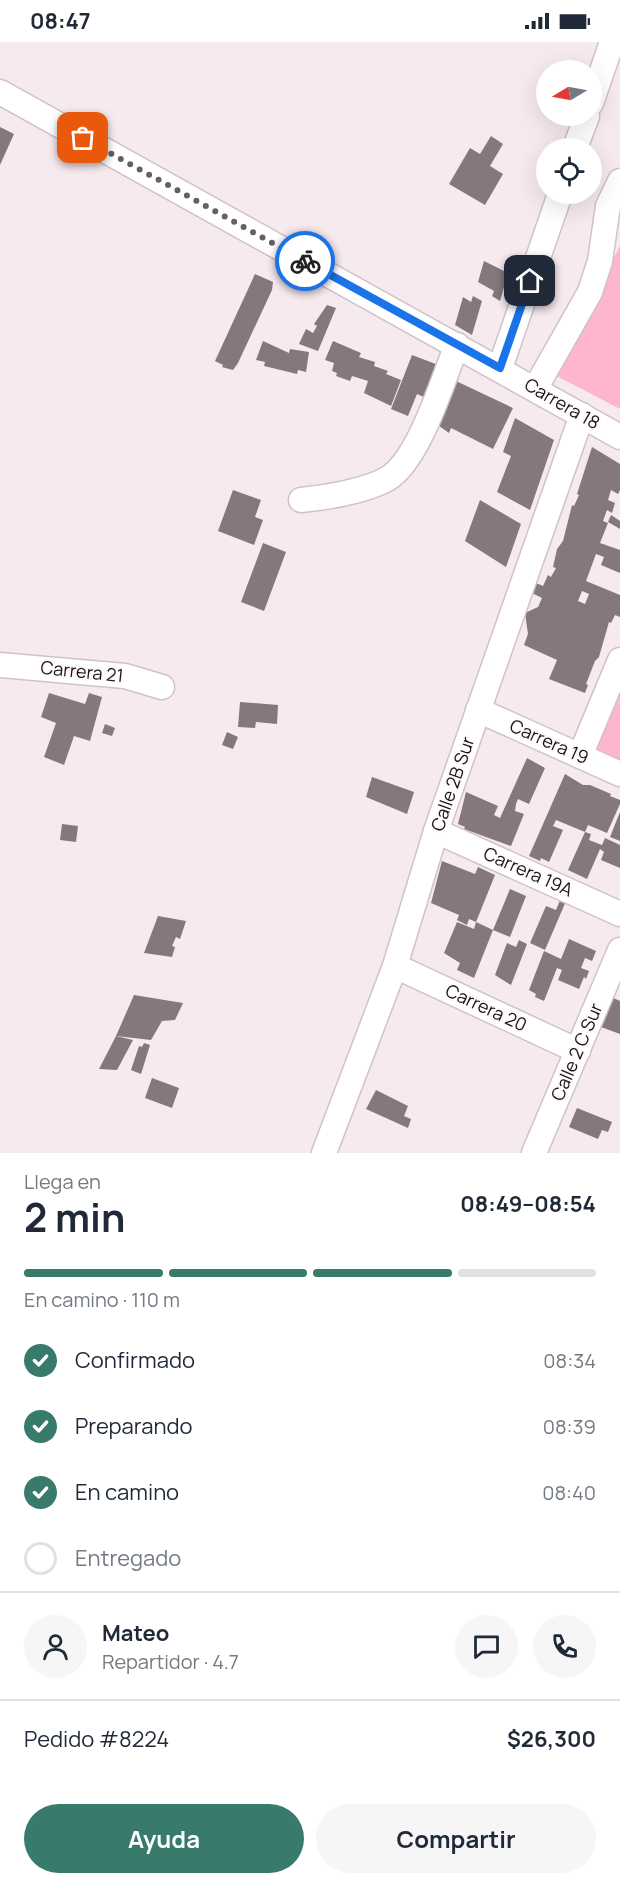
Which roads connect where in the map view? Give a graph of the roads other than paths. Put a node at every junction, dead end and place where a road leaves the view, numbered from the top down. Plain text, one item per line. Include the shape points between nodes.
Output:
1 (612, 42) edge
2 (602, 71) edge
3 (0, 92) edge
4 (620, 181) edge
5 (557, 204) edge
6 (457, 345) junction
7 (500, 368) junction
8 (535, 389) junction
9 (582, 415) junction
10 (620, 437) edge
11 (301, 500) dead end
12 (620, 660) edge
13 (0, 665) edge
14 (162, 687) dead end
15 (478, 710) junction
16 (580, 756) junction
17 (620, 774) edge
18 (436, 831) junction
19 (620, 914) edge
20 (620, 950) edge
21 (395, 966) junction
22 (578, 1051) junction
23 (324, 1153) edge
24 (534, 1153) edge

1 - 2 street
3 - 6 street, Carrera 18
4 - 8 street via 608,206 600,261 590,292
5 - 7 street
6 - 7 street, Carrera 18
6 - 11 street via 417,444 387,479 327,498
7 - 8 street, Carrera 18
8 - 9 street, Carrera 18
9 - 10 street, Carrera 18
9 - 15 street, Calle 2B Sur
12 - 16 street
13 - 14 street, Carrera 21 via 125,676
15 - 16 street, Carrera 19
15 - 18 street, Calle 2B Sur
16 - 17 street, Carrera 19
18 - 19 street, Carrera 19A
18 - 21 street, Calle 2B Sur
20 - 22 street, Calle 2 C Sur
21 - 22 street, Carrera 20
21 - 23 street, Calle 2B Sur
22 - 24 street, Calle 2 C Sur

